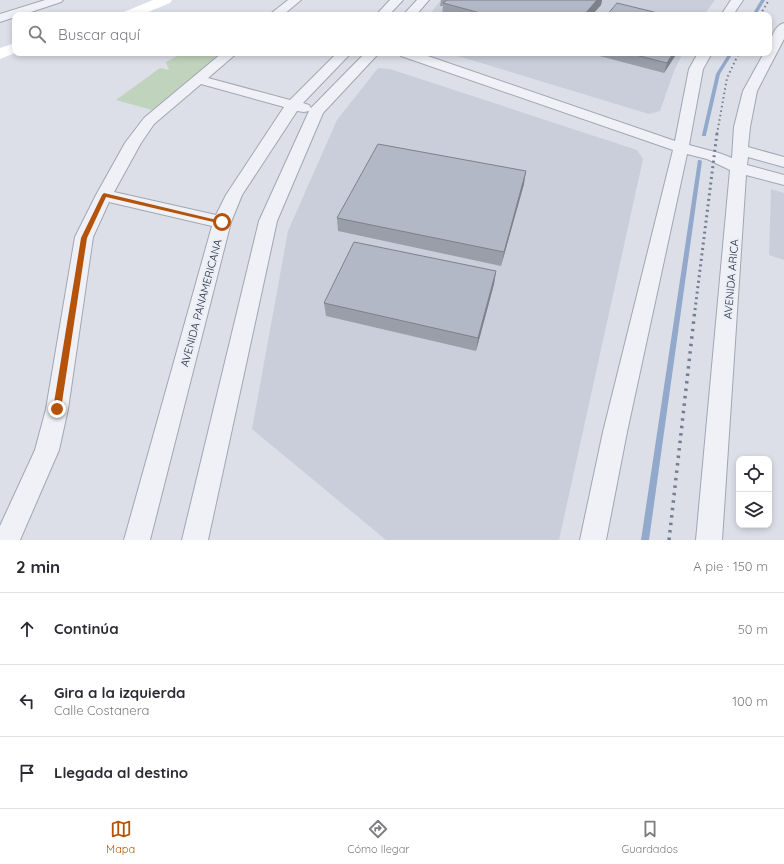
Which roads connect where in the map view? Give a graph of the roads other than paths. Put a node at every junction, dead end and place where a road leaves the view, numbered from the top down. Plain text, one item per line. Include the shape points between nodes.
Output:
1 (57, 0) edge
2 (165, 0) edge
3 (295, 0) edge
4 (397, 0) edge
5 (401, 0) edge
6 (737, 0) edge
7 (421, 2) edge
8 (19, 12) edge
9 (136, 12) edge
10 (279, 12) edge
11 (385, 12) edge
12 (412, 12) edge
13 (729, 12) edge
14 (12, 14) edge
15 (0, 18) edge
16 (784, 27) edge
17 (12, 48) edge
18 (772, 50) edge
19 (0, 54) edge
20 (227, 56) edge
21 (341, 56) edge
22 (369, 56) edge
23 (415, 56) edge
24 (703, 56) edge
25 (769, 56) edge
26 (200, 80) junction
27 (293, 105) junction
28 (316, 111) junction
29 (681, 148) junction
30 (740, 159) junction
31 (784, 162) edge
32 (784, 180) edge
33 (104, 195) junction
34 (222, 222) junction
35 (7, 540) edge
36 (137, 540) edge
37 (195, 540) edge
38 (593, 540) edge
39 (710, 540) edge

1 - 8 street
2 - 9 main road
3 - 10 street
4 - 11 street
5 - 7 street
6 - 13 street
7 - 12 street
14 - 15 street
16 - 18 street, AVENIDA ARICA
17 - 19 main road
20 - 26 street
21 - 27 street, AVENIDA PANAMERICANA
22 - 28 street
23 - 29 street
24 - 29 street via 696,69
25 - 30 street, AVENIDA ARICA via 750,91 742,127
26 - 27 street
26 - 33 street via 150,121 133,143
27 - 28 street
27 - 34 street, AVENIDA PANAMERICANA via 234,195
28 - 37 street via 268,221
29 - 30 street
29 - 38 street via 615,432
30 - 31 street
30 - 32 street
30 - 39 street, AVENIDA ARICA
33 - 34 street
33 - 35 street via 84,238 57,409 47,450
34 - 36 street, AVENIDA PANAMERICANA

